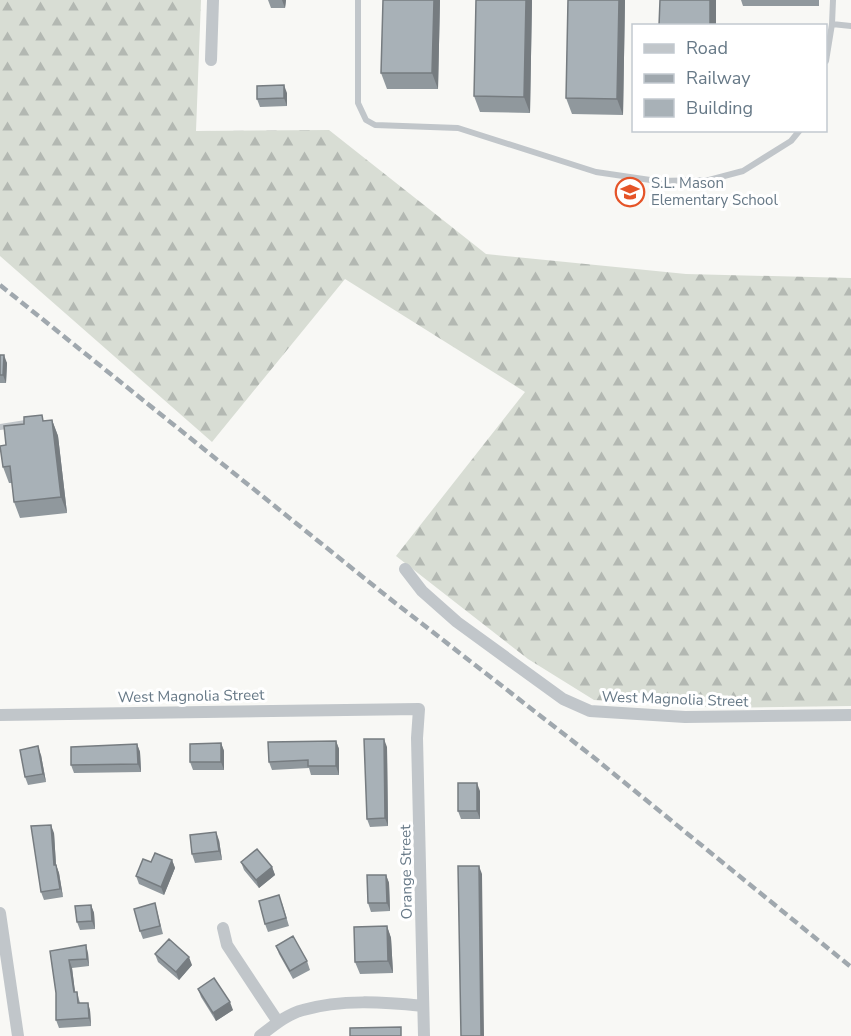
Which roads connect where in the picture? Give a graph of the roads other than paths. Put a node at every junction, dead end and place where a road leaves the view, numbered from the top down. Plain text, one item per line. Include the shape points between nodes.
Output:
1 (213, 0) edge
2 (358, 0) edge
3 (833, 0) edge
4 (832, 24) junction
5 (851, 26) edge
6 (827, 50) edge
7 (211, 60) dead end
8 (798, 132) edge
9 (36, 421) edge
10 (0, 427) edge
11 (405, 568) dead end
12 (419, 709) joint
13 (0, 715) edge
14 (851, 715) edge
15 (0, 913) edge
16 (223, 928) dead end
17 (423, 1006) junction
18 (278, 1022) junction
19 (18, 1036) edge
20 (260, 1036) edge
21 (423, 1036) edge

1 - 7 street
2 - 8 lane via 358,103 366,120 375,125 458,128 596,172 657,182 709,180 743,171 791,141
3 - 4 lane
4 - 5 lane
4 - 6 lane
9 - 10 lane
11 - 14 street, West Magnolia Street via 422,591 457,622 563,699 590,711 673,716
12 - 13 street, West Magnolia Street
12 - 17 street, Orange Street
15 - 19 street
16 - 18 street via 227,945
17 - 18 street via 378,1002 339,1005 302,1010
17 - 21 street, Orange Street
18 - 20 street

